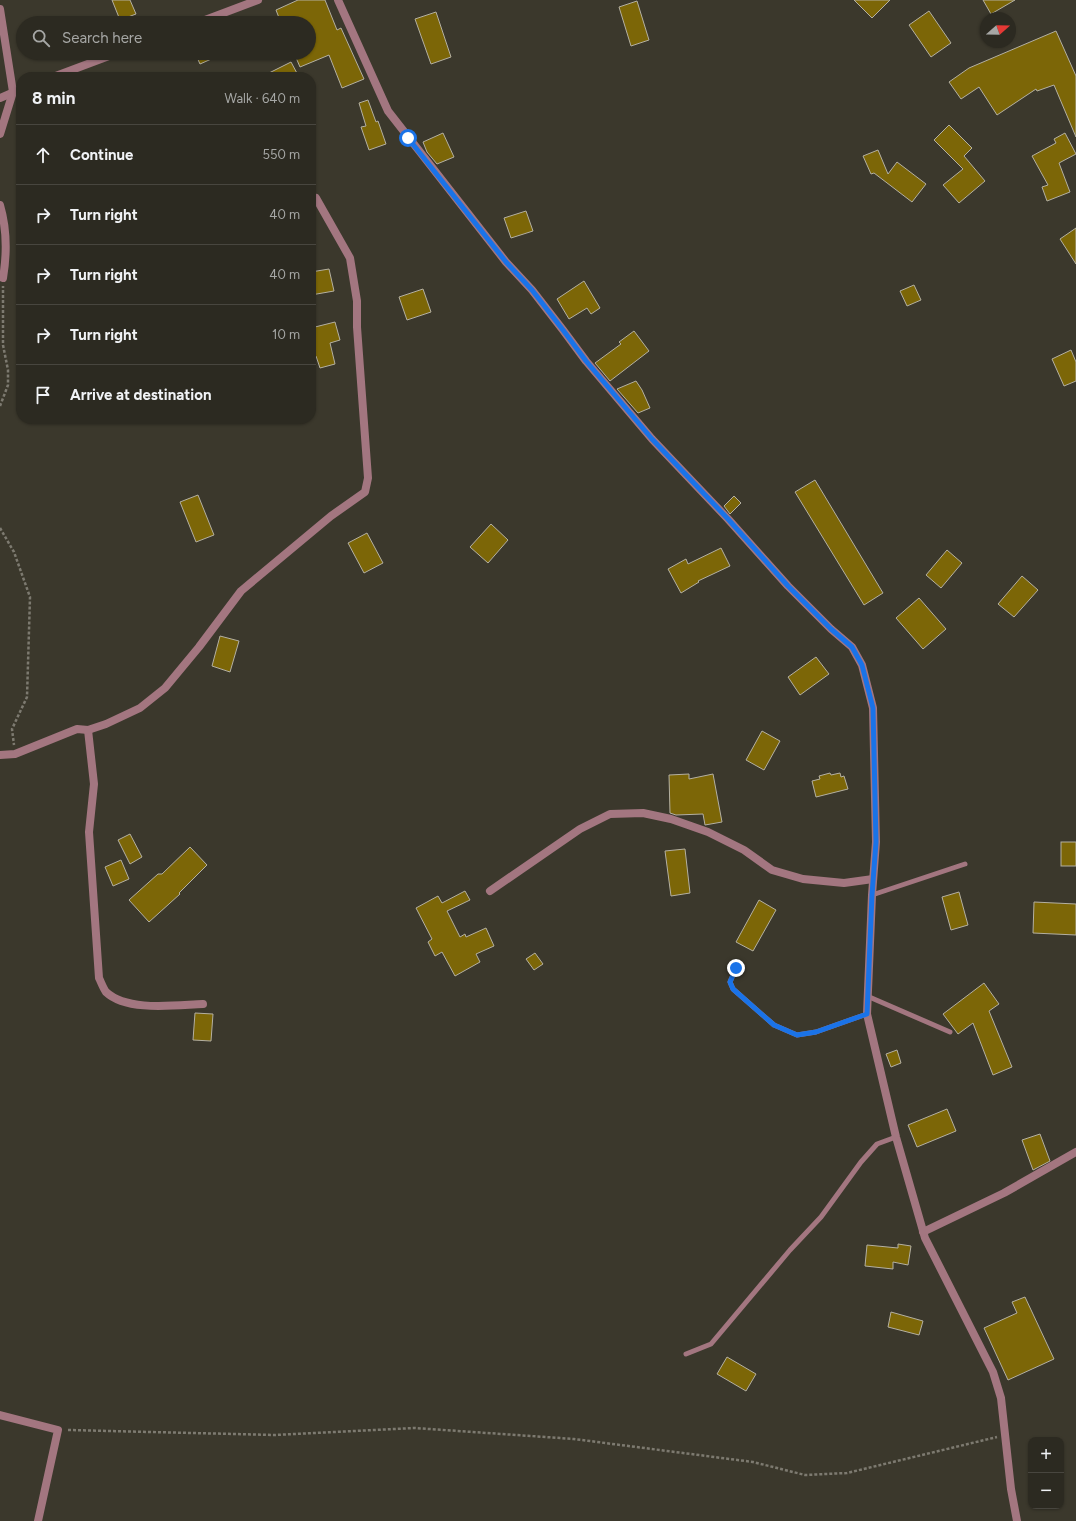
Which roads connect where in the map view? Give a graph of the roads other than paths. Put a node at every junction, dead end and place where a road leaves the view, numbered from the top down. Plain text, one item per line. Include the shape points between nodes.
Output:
1 (258, 0) edge
2 (338, 0) edge
3 (0, 9) edge
4 (216, 16) edge
5 (98, 60) edge
6 (66, 72) edge
7 (16, 85) edge
8 (16, 90) edge
9 (16, 93) edge
10 (0, 98) edge
11 (0, 134) edge
12 (316, 198) dead end
13 (0, 205) edge
14 (3, 278) road end
15 (88, 730) junction
16 (0, 755) edge
17 (965, 864) dead end
18 (873, 879) junction
19 (490, 891) dead end
20 (872, 895) junction
21 (736, 968) dead end
22 (868, 996) junction
23 (203, 1004) dead end
24 (867, 1014) junction
25 (950, 1032) dead end
26 (896, 1137) junction
27 (1076, 1152) edge
28 (923, 1232) junction
29 (686, 1354) dead end
30 (0, 1414) edge
31 (38, 1521) edge
32 (1017, 1521) edge

1 - 4 street
2 - 18 street via 388,112 506,262 532,290 586,361 652,439 788,586 852,647 862,665 873,708 876,842
3 - 7 street
5 - 6 street
8 - 10 street
9 - 11 street
12 - 15 street via 350,258 357,301 368,478 365,492 331,516 241,591 165,688 140,708
13 - 14 street via 7,258
15 - 16 street via 78,728 15,754
15 - 23 street via 94,784 89,832 99,978 105,991 121,1001 157,1007
17 - 20 lane
18 - 19 street via 844,883 803,879 772,870 744,850 708,832 643,813 610,814 580,829
18 - 20 street
20 - 22 street
21 - 24 lane via 730,982 733,989 774,1025 797,1035 816,1032
22 - 24 street
22 - 25 lane
24 - 26 street
26 - 28 street
26 - 29 lane via 877,1144 821,1217 785,1255 711,1344
27 - 28 street via 1004,1193
28 - 32 street via 993,1372 1001,1398
30 - 31 street via 58,1430

